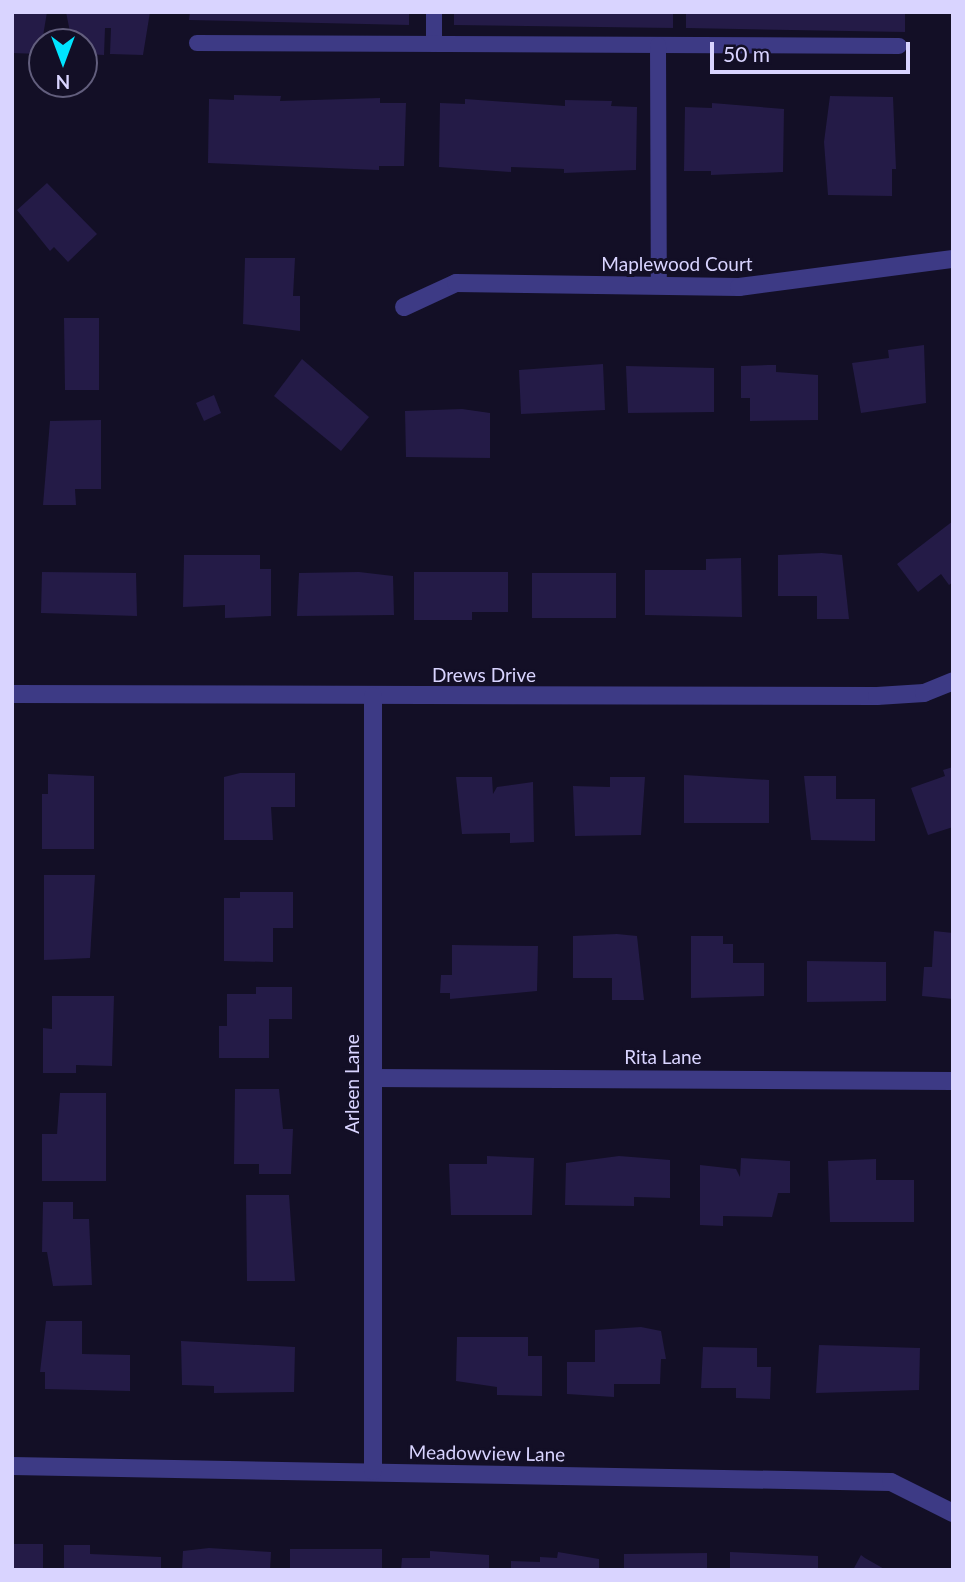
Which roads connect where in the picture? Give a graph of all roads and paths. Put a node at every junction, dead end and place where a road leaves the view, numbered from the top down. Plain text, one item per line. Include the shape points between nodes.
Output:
1 (434, 12) edge
2 (197, 44) dead end
3 (434, 44) junction
4 (658, 45) junction
5 (899, 46) dead end
6 (953, 259) edge
7 (659, 286) junction
8 (404, 307) dead end
9 (953, 681) edge
10 (12, 694) edge
11 (373, 696) junction
12 (373, 1078) junction
13 (953, 1080) edge
14 (12, 1466) edge
15 (373, 1471) junction
16 (953, 1513) edge

1 - 3 lane
2 - 3 lane
3 - 4 lane
4 - 5 lane
4 - 7 lane
6 - 7 street, Maplewood Court via 795,282
7 - 8 street, Maplewood Court via 456,283
9 - 11 street, Drews Drive via 924,693 877,696
10 - 11 street, Drews Drive
11 - 12 street, Arleen Lane
12 - 13 street, Rita Lane
12 - 15 street, Arleen Lane
14 - 15 street, Meadowview Lane
15 - 16 street, Meadowview Lane via 891,1482

